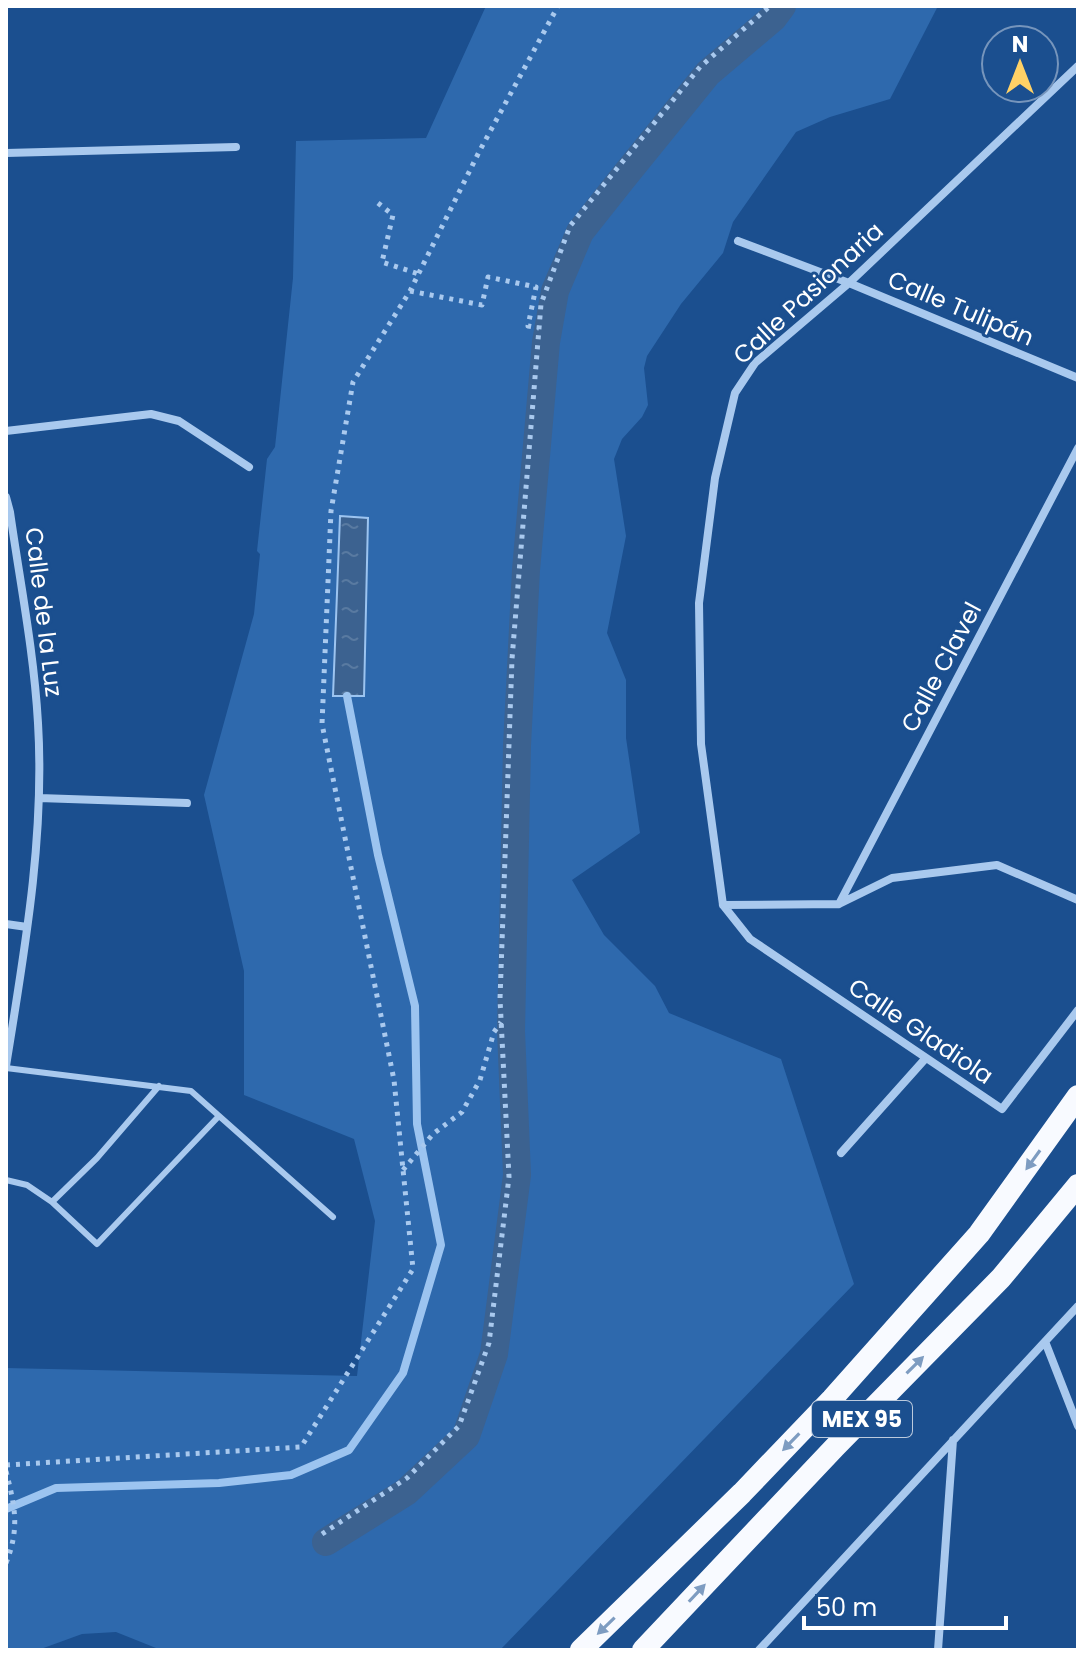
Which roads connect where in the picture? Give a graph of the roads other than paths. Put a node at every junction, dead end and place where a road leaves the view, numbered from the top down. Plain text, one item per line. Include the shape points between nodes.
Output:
1 (1078, 66) edge
2 (236, 147) dead end
3 (6, 153) edge
4 (738, 241) dead end
5 (849, 283) junction
6 (1078, 378) edge
7 (6, 431) edge
8 (1078, 448) edge
9 (249, 467) dead end
10 (6, 497) edge
11 (39, 798) junction
12 (187, 803) dead end
13 (1078, 900) edge
14 (839, 904) junction
15 (723, 905) junction
16 (6, 924) edge
17 (27, 927) junction
18 (1078, 1010) edge
19 (8, 1041) edge
20 (925, 1059) junction
21 (6, 1067) edge
22 (159, 1086) junction
23 (1078, 1096) edge
24 (219, 1116) junction
25 (841, 1153) dead end
26 (6, 1180) edge
27 (1078, 1185) edge
28 (52, 1202) junction
29 (333, 1217) dead end
30 (1078, 1306) edge
31 (1046, 1344) junction
32 (1078, 1426) edge
33 (953, 1440) junction
34 (581, 1650) edge
35 (643, 1650) edge
36 (759, 1650) edge
37 (938, 1650) edge

1 - 5 street, Calle Pasionaria
2 - 3 street
4 - 5 street, Calle Tulipán
5 - 6 street, Calle Tulipán
5 - 15 street, Calle Pasionaria via 755,363 741,383 715,478 699,603 701,728
7 - 9 street via 151,414 179,421
8 - 14 street, Calle Clavel
10 - 11 street, Calle de la Luz via 38,722
11 - 12 street
11 - 17 street, Calle de la Luz
13 - 14 street via 997,865 892,878
14 - 15 street
15 - 20 street, Calle Gladiola via 750,939
16 - 17 street
17 - 19 street, Calle de la Luz
18 - 20 street, Calle Gladiola via 1002,1109
19 - 21 street, Calle de la Luz
20 - 25 street
21 - 22 lane
22 - 24 lane via 191,1091
22 - 28 lane
23 -> 34 highway, MEX 95 via 979,1234 832,1399
24 - 28 lane via 97,1244
24 - 29 lane
26 - 28 lane via 27,1185
35 -> 27 highway, MEX 95 via 1001,1278
30 - 31 street
31 - 32 street
31 - 33 street
33 - 36 street
33 - 37 street

